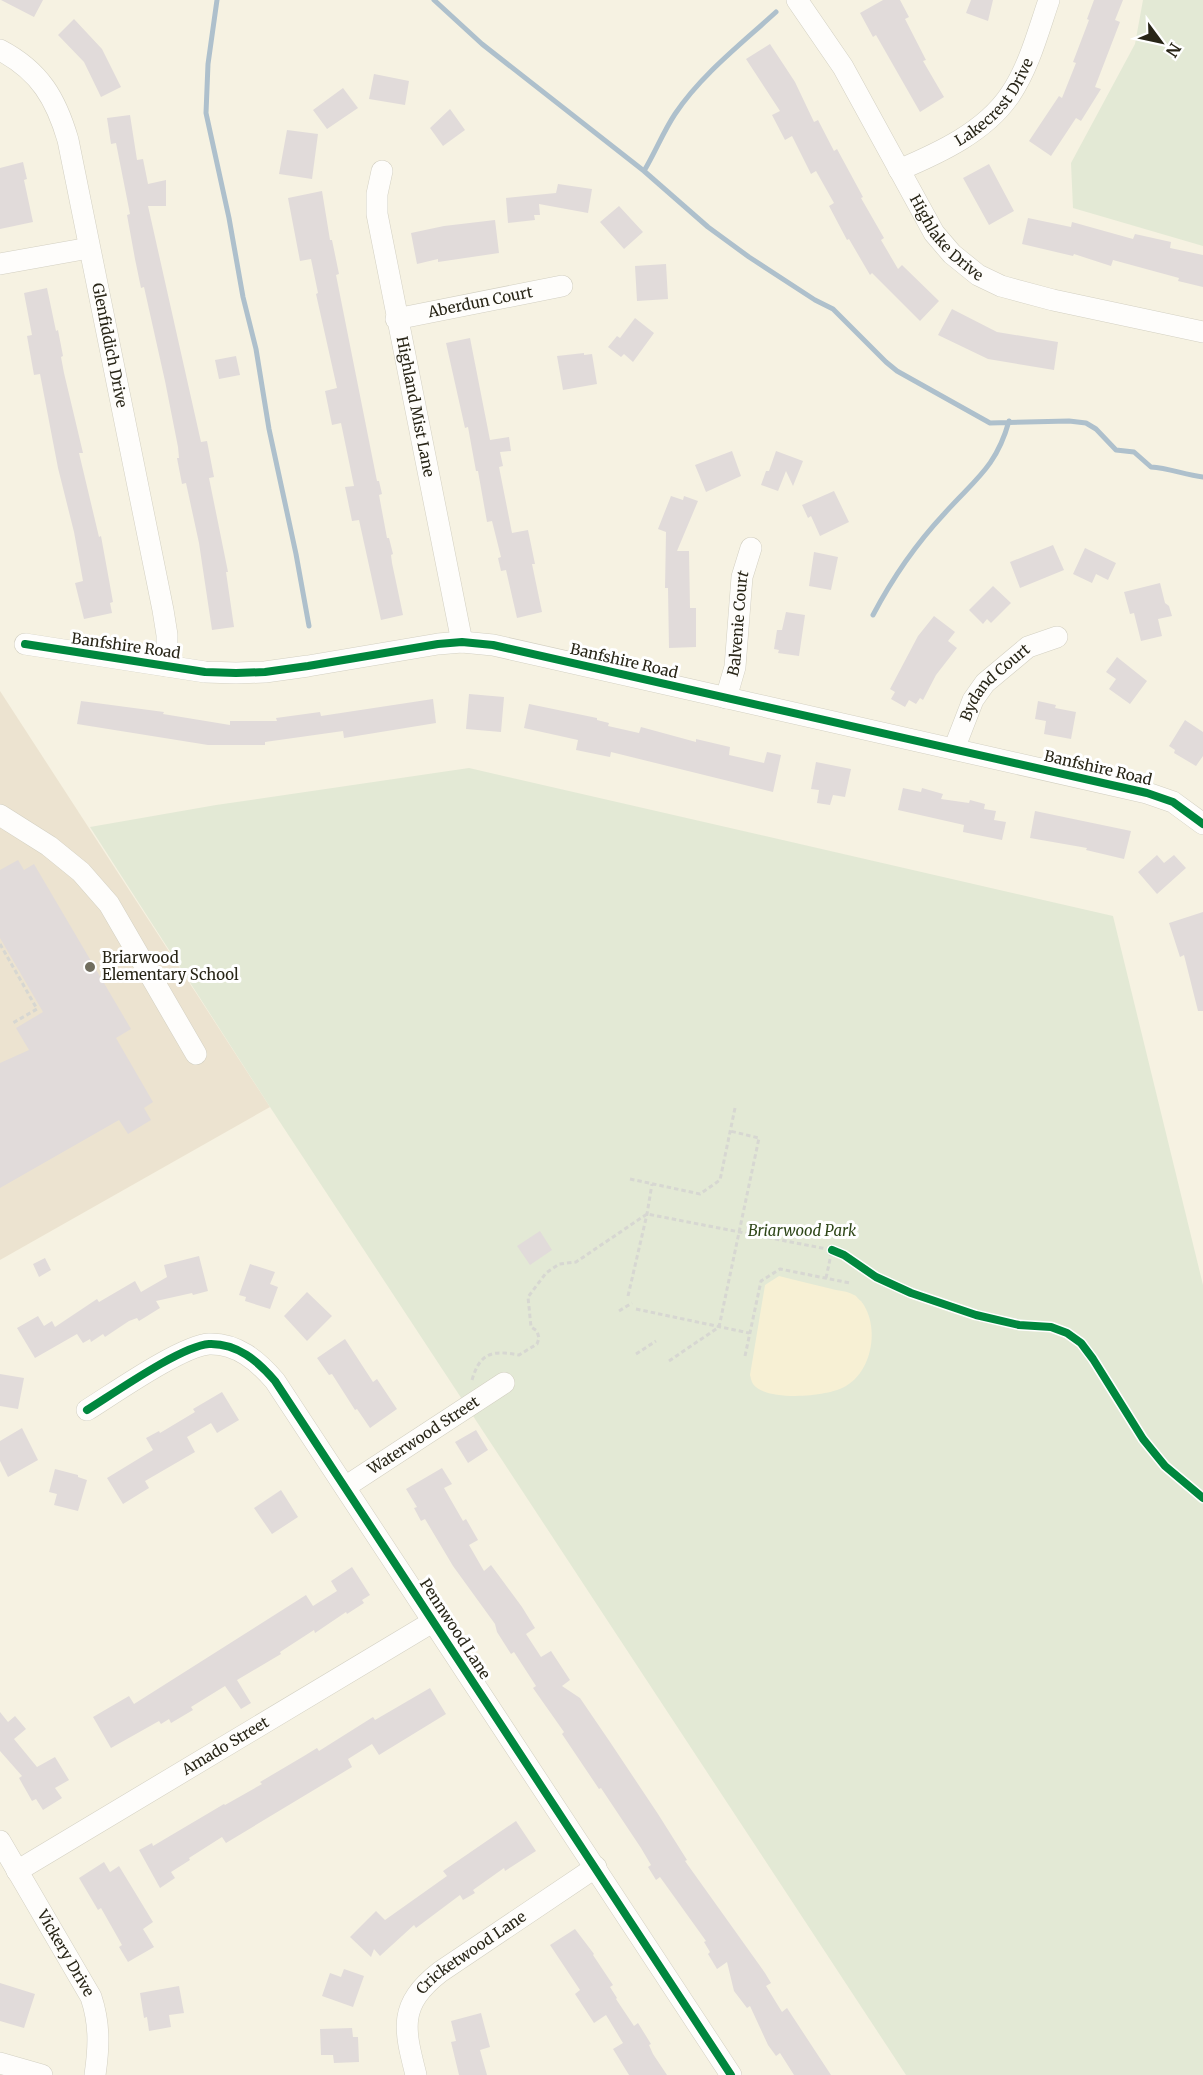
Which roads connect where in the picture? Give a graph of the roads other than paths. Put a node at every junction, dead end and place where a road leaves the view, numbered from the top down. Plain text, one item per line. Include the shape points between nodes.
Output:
1 (797, 0) edge
2 (1049, 0) edge
3 (0, 50) edge
4 (899, 170) junction
5 (382, 171) dead end
6 (89, 248) junction
7 (0, 264) edge
8 (562, 286) dead end
9 (396, 319) junction
10 (1203, 332) edge
11 (750, 548) dead end
12 (1057, 637) dead end
13 (462, 642) junction
14 (25, 644) dead end
15 (167, 666) junction
16 (726, 698) junction
17 (954, 749) junction
18 (0, 815) edge
19 (1203, 824) edge
20 (196, 1054) dead end
21 (504, 1383) dead end
22 (87, 1410) dead end
23 (345, 1487) junction
24 (434, 1621) junction
25 (0, 1841) edge
26 (596, 1867) junction
27 (17, 1871) junction
28 (0, 2063) edge
29 (42, 2075) edge
30 (95, 2075) edge
31 (416, 2075) edge
32 (731, 2075) edge

1 - 4 street, Highlake Drive via 843,67
2 - 4 street, Lakecrest Drive via 1027,62 998,110 953,144
3 - 6 street, Glenfiddich Drive via 27,68 60,112
4 - 10 street, Highlake Drive via 934,233 978,275 1001,286 1053,300
5 - 9 street, Highland Mist Lane via 376,214
6 - 7 street
6 - 15 street, Glenfiddich Drive via 163,610
8 - 9 street, Aberdun Court
9 - 13 street, Highland Mist Lane
11 - 16 street, Balvenie Court via 742,577 735,667
12 - 17 street, Bydand Court via 1028,647 985,683 973,700
13 - 15 street, Banfshire Road via 265,672 205,672
13 - 16 street, Banfshire Road via 493,645
14 - 15 street, Banfshire Road
16 - 17 street, Banfshire Road
17 - 19 street, Banfshire Road via 1147,793 1173,802
18 - 20 street via 49,846 81,872 110,904
21 - 23 street, Waterwood Street
22 - 23 street, Pennwood Lane via 170,1359 201,1345 232,1348 253,1358 275,1381
23 - 24 street, Pennwood Lane
24 - 26 street, Pennwood Lane
24 - 27 street, Amado Street
25 - 27 street, Vickery Drive
26 - 31 street, Cricketwood Lane via 420,1989 411,2005 407,2028
26 - 32 street, Pennwood Lane
27 - 30 street, Vickery Drive via 91,1997 99,2026
28 - 29 street

